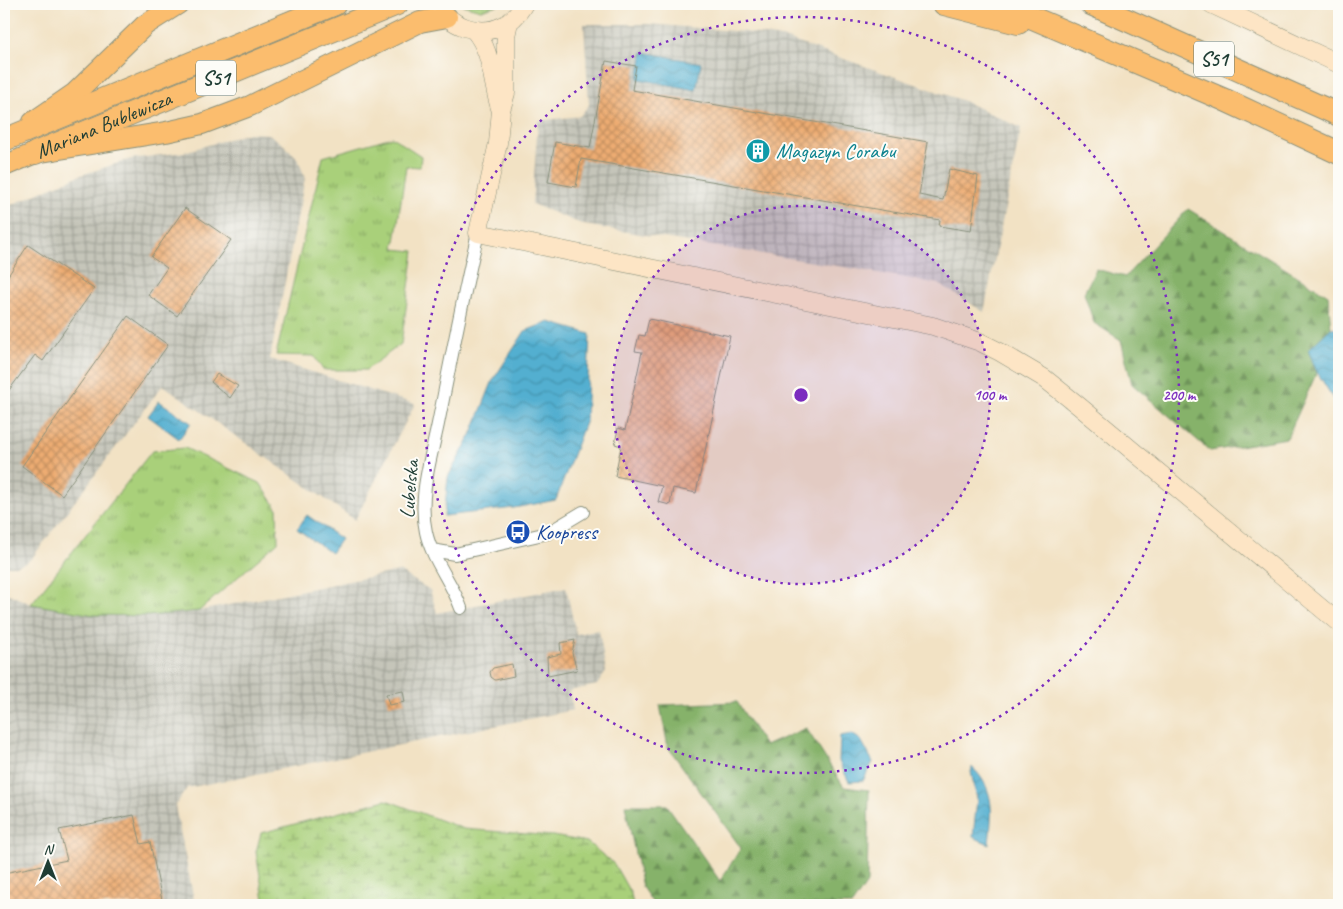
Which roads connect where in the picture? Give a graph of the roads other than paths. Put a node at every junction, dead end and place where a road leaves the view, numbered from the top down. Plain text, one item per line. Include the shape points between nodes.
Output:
1 (178, 4) edge
2 (335, 4) edge
3 (397, 4) edge
4 (524, 4) edge
5 (944, 4) edge
6 (1000, 4) edge
7 (1091, 4) edge
8 (1211, 4) edge
9 (442, 10) edge
10 (509, 22) junction
11 (474, 30) junction
12 (1105, 48) junction
13 (1339, 64) edge
14 (501, 110) junction
15 (1339, 115) edge
16 (4, 140) edge
17 (35, 153) junction
18 (1339, 153) edge
19 (4, 166) edge
20 (478, 233) junction
21 (583, 512) dead end
22 (432, 550) junction
23 (461, 608) dead end
24 (1339, 623) edge

1 - 16 main road via 145,25 75,93
2 - 16 highway, Mariana Bublewicza / S51
3 - 17 highway, Mariana Bublewicza / S51
4 - 10 street
5 - 12 highway
6 - 12 highway, S51
7 - 15 highway, S51
8 - 13 street
9 - 11 street via 454,22
9 - 17 main road via 250,106 202,124
10 - 11 street via 495,29
10 - 14 street via 506,93
11 - 14 street via 486,48
12 - 18 highway, S51
14 - 20 street via 498,142
17 - 19 main road, Mariana Bublewicza
20 - 22 street, Lubelska via 424,493 423,515
20 - 24 street via 906,319 980,342 1044,378
21 - 22 street via 548,533 455,554
22 - 23 street, Lubelska

